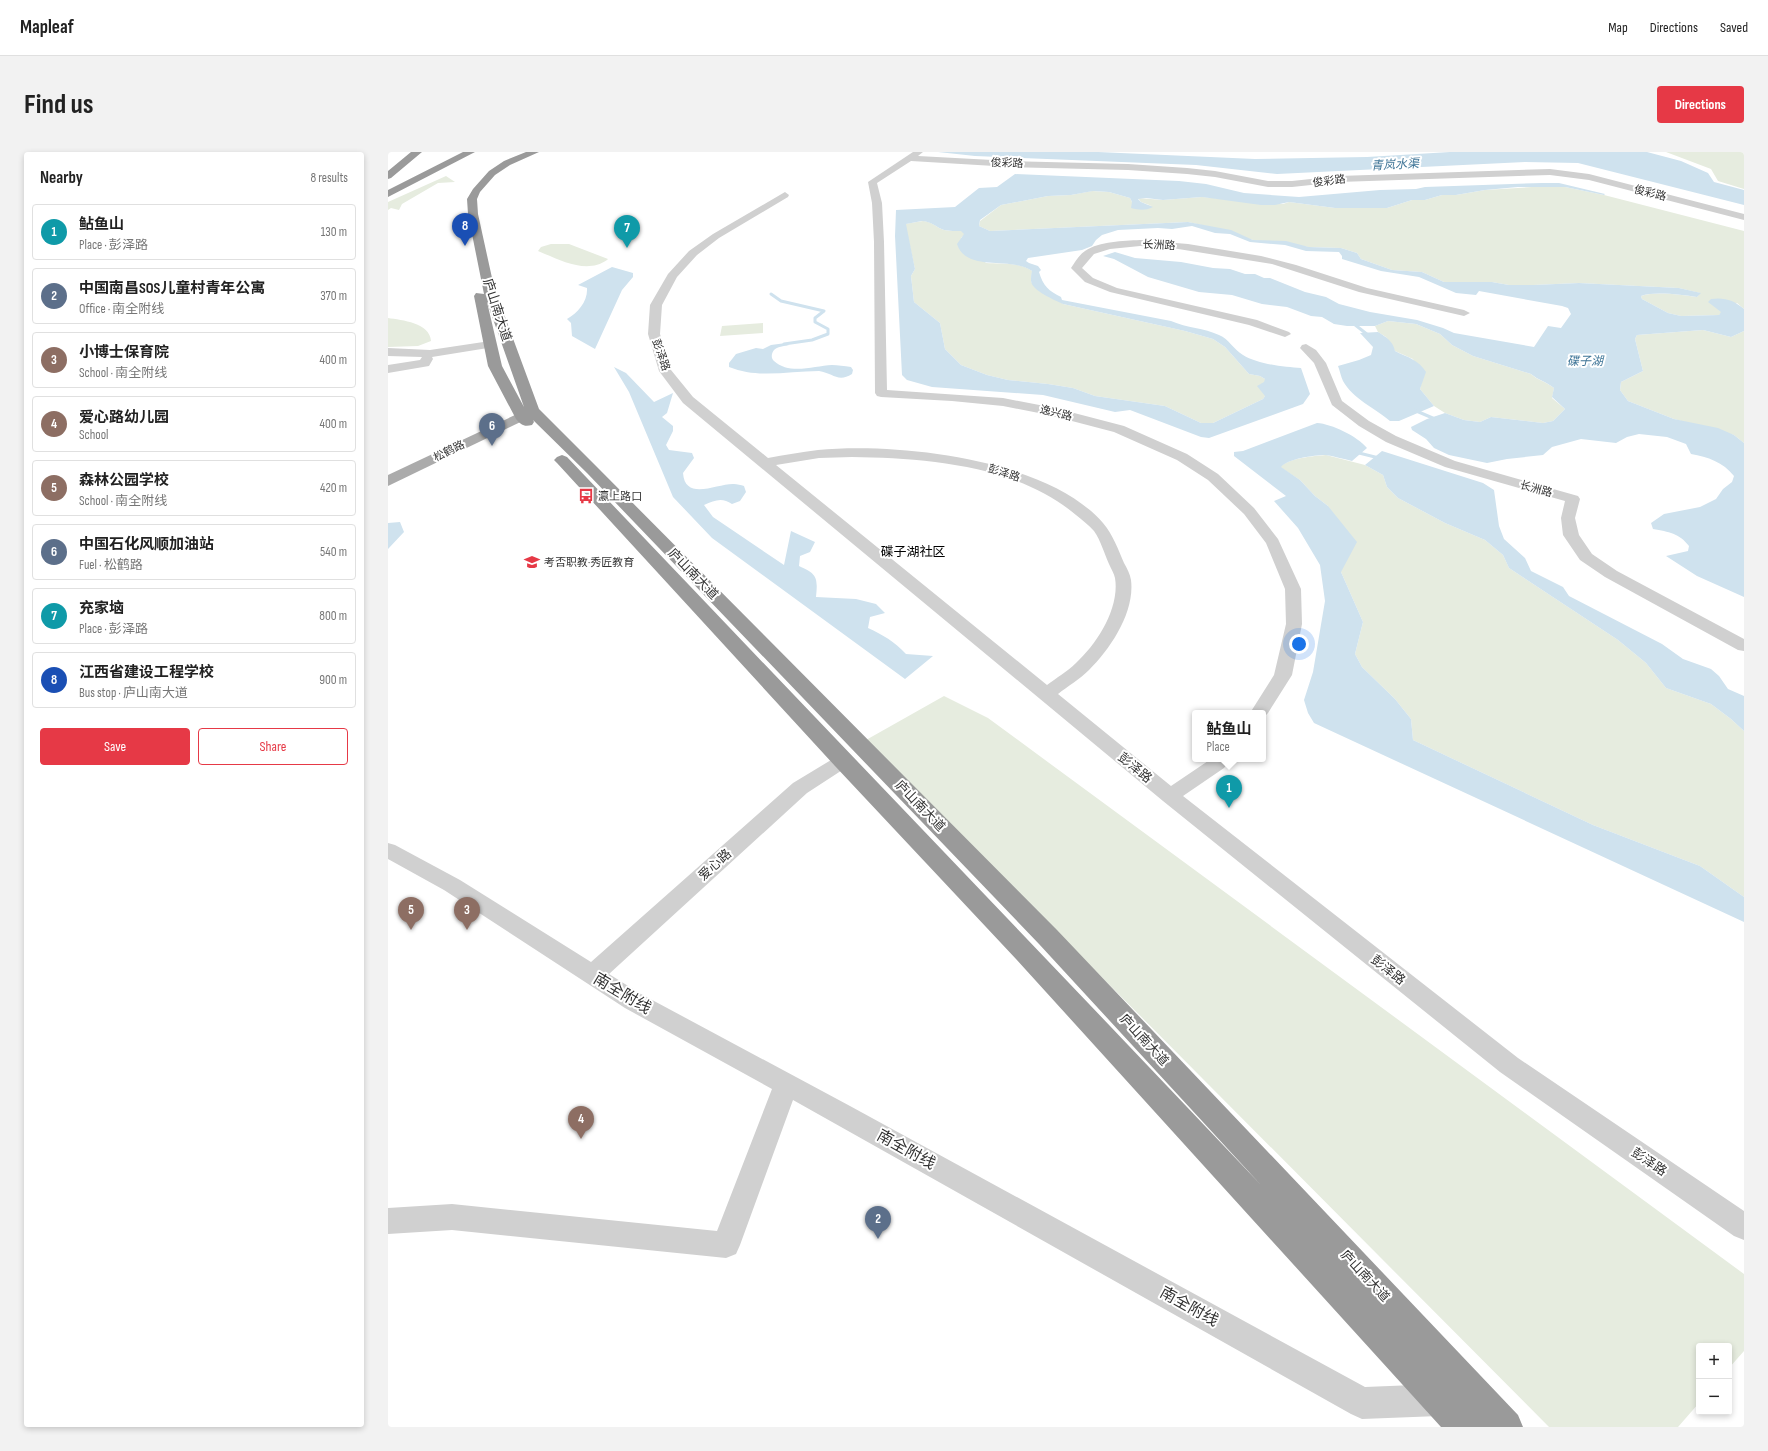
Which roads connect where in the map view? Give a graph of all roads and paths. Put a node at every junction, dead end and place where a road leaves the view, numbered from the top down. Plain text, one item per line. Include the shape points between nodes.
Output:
1 (417, 152) edge
2 (459, 152) edge
3 (470, 152) edge
4 (919, 152) edge
5 (522, 153) edge
6 (910, 158) junction
7 (388, 176) edge
8 (410, 181) junction
9 (388, 189) edge
10 (388, 194) edge
11 (785, 195) dead end
12 (1744, 217) edge
13 (1464, 313) dead end
14 (1285, 334) dead end
15 (490, 345) junction
16 (1306, 348) dead end
17 (388, 352) edge
18 (430, 354) junction
19 (388, 369) edge
20 (527, 414) junction
21 (765, 463) junction
22 (388, 481) edge
23 (1744, 646) edge
24 (1046, 694) junction
25 (1261, 710) edge
26 (843, 761) junction
27 (1219, 762) edge
28 (1170, 796) junction
29 (388, 850) edge
30 (592, 975) junction
31 (786, 1084) junction
32 (388, 1220) edge
33 (1744, 1226) edge
34 (1439, 1400) junction
35 (1465, 1427) edge
36 (1506, 1427) edge

1 - 7 highway
2 - 8 highway
3 - 8 highway
4 - 6 street, 逸兴路
5 - 15 highway, 庐山南大道 via 490,169 469,190 465,198
5 - 20 highway, 庐山南大道 via 492,173 472,198 488,287
6 - 12 street, 俊彩路 via 1188,171 1268,184 1550,172 1589,177
6 - 25 street, 逸兴路 via 872,182 877,203 879,242 881,393 1004,402 1050,411 1119,429 1182,457 1213,477 1249,511 1273,542 1293,589 1294,624 1283,675
8 - 9 highway
8 - 10 highway
11 - 21 street, 彭泽路 via 716,236 693,253 672,276 656,305 654,334 665,371 688,400
13 - 14 street, 长洲路 via 1398,300 1257,258 1190,247 1149,243 1120,245 1092,251 1076,268 1089,280 1114,290 1253,322
15 - 18 street
15 - 20 highway, 庐山南大道 via 495,366
16 - 23 street, 长洲路 via 1318,358 1337,403 1366,425 1390,440 1429,456 1573,498 1568,518 1571,535 1586,557 1611,574
17 - 18 street
18 - 19 street via 425,363
20 - 22 main road, 松鹤路
20 - 26 highway, 庐山南大道
20 - 36 highway, 庐山南大道 via 592,470 1048,937
21 - 24 street, 彭泽路
21 - 24 street, 彭泽路 via 819,454 894,454 944,458 995,469 1033,482 1068,501 1086,515 1097,525 1116,560 1123,579 1121,607 1110,632 1083,666
24 - 28 street, 彭泽路
26 - 30 street, 爱心路 via 800,788
26 - 34 highway, 庐山南大道 via 1025,952
27 - 28 street
28 - 33 street, 彭泽路 via 1509,1065
29 - 30 street, 南全附线 via 452,885
30 - 31 street, 南全附线 via 633,1001
31 - 32 street via 726,1245 452,1217
31 - 34 street, 南全附线 via 1362,1403
34 - 35 highway, 庐山南大道

